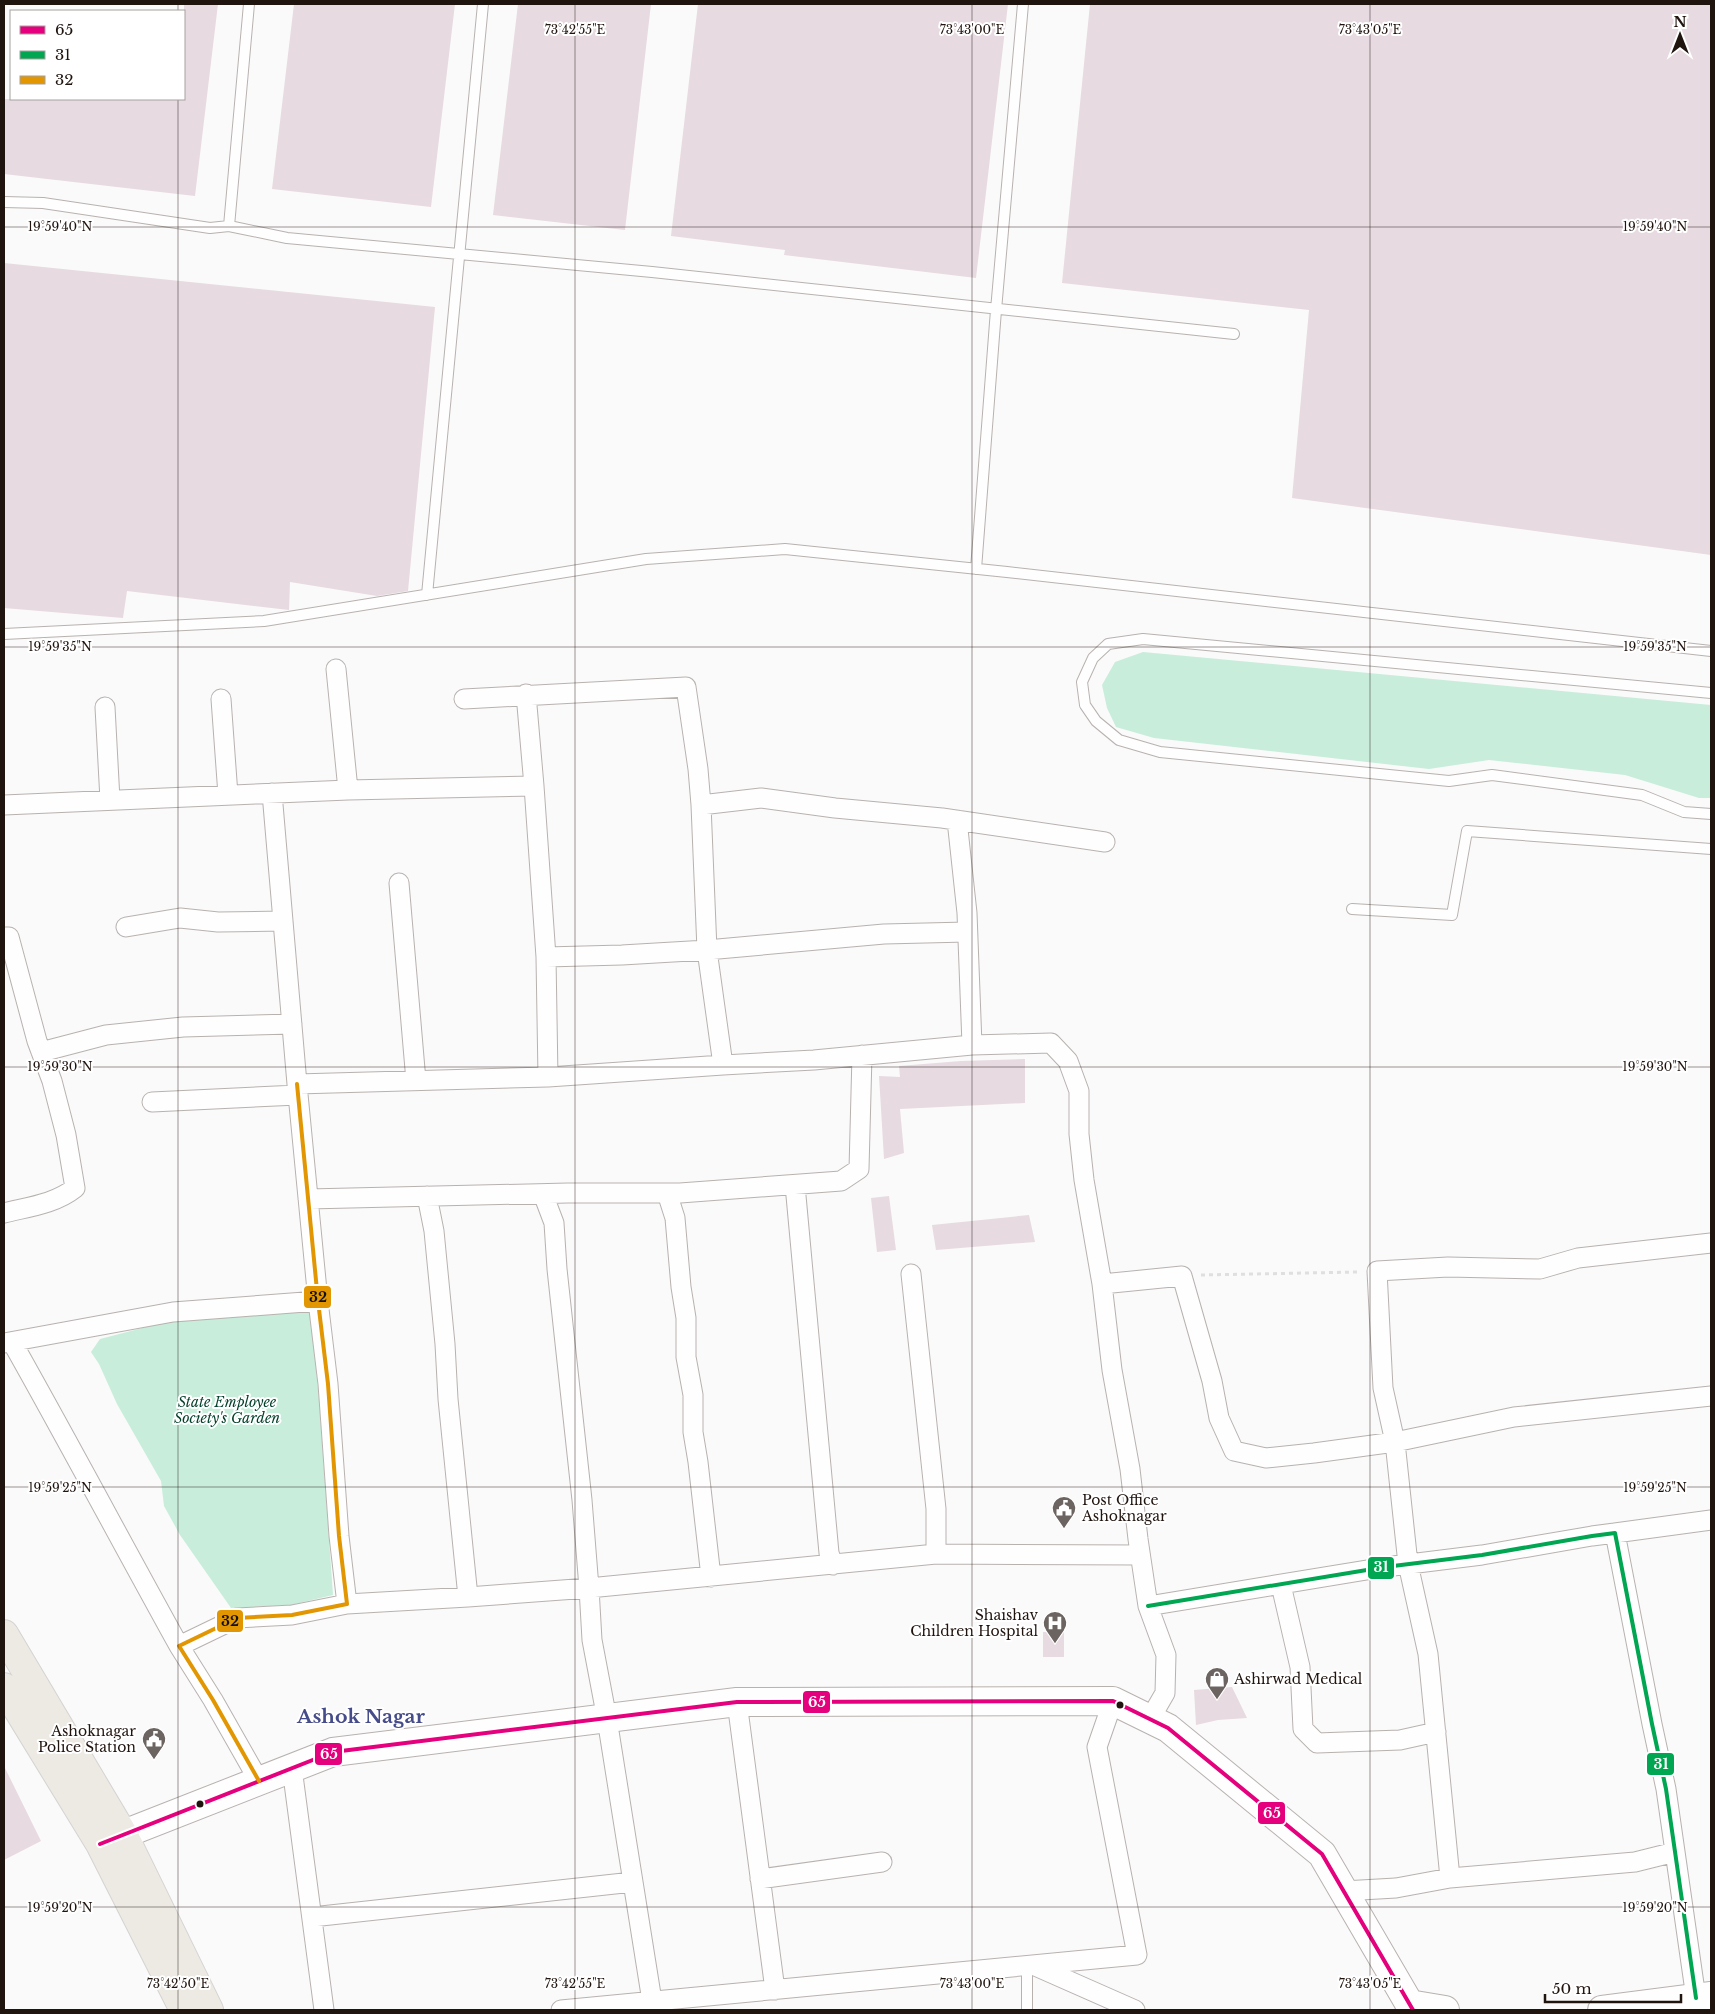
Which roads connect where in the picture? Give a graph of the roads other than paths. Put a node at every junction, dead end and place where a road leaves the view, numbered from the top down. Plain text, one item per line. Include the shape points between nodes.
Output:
1 (249, 4) edge
2 (482, 4) edge
3 (1023, 4) edge
4 (4, 202) edge
5 (229, 226) junction
6 (458, 255) junction
7 (996, 310) junction
8 (1234, 334) dead end
9 (976, 569) junction
10 (426, 595) junction
11 (4, 634) edge
12 (1711, 651) edge
13 (336, 669) dead end
14 (1711, 693) edge
15 (526, 694) junction
16 (221, 699) dead end
17 (464, 699) dead end
18 (105, 707) dead end
19 (534, 786) junction
20 (348, 790) junction
21 (272, 793) junction
22 (228, 795) junction
23 (110, 800) junction
24 (4, 805) edge
25 (701, 805) junction
26 (1711, 814) edge
27 (957, 820) junction
28 (1105, 842) dead end
29 (1711, 849) edge
30 (399, 883) dead end
31 (1352, 909) dead end
32 (283, 921) junction
33 (126, 926) dead end
34 (967, 932) junction
35 (4, 937) edge
36 (707, 950) junction
37 (546, 957) junction
38 (292, 1024) junction
39 (972, 1044) junction
40 (41, 1052) junction
41 (862, 1055) junction
42 (723, 1065) junction
43 (548, 1077) junction
44 (416, 1080) junction
45 (297, 1089) junction
46 (152, 1102) dead end
47 (795, 1185) junction
48 (667, 1193) junction
49 (543, 1194) junction
50 (426, 1196) junction
51 (308, 1199) junction
52 (4, 1213) edge
53 (1711, 1243) edge
54 (911, 1274) dead end
55 (1102, 1284) junction
56 (318, 1301) junction
57 (8, 1343) edge
58 (1711, 1396) edge
59 (1395, 1442) junction
60 (1711, 1520) edge
61 (1615, 1533) junction
62 (936, 1554) junction
63 (1140, 1556) junction
64 (1408, 1564) junction
65 (833, 1565) junction
66 (710, 1577) junction
67 (1280, 1585) junction
68 (589, 1588) junction
69 (468, 1597) junction
70 (347, 1604) junction
71 (1148, 1606) junction
72 (4, 1634) edge
73 (179, 1646) junction
74 (4, 1687) edge
75 (1113, 1701) junction
76 (737, 1702) junction
77 (607, 1719) junction
78 (1150, 1719) junction
79 (1436, 1732) junction
80 (292, 1768) junction
81 (259, 1781) junction
82 (111, 1839) junction
83 (1675, 1852) junction
84 (882, 1862) dead end
85 (1450, 1878) junction
86 (760, 1879) junction
87 (633, 1882) junction
88 (1344, 1891) junction
89 (312, 1917) junction
90 (1030, 1965) junction
91 (775, 1990) junction
92 (1704, 1997) edge
93 (652, 2001) junction
94 (1410, 2008) edge
95 (184, 2010) edge
96 (209, 2010) edge
97 (324, 2010) edge
98 (561, 2010) edge
99 (1027, 2010) edge
100 (1134, 2010) edge
101 (1445, 2010) edge
102 (1602, 2010) edge

1 - 5 lane
2 - 6 lane
3 - 7 lane
4 - 5 lane via 43,203 210,228
5 - 6 lane via 287,238
6 - 7 lane via 652,272
6 - 10 lane
7 - 8 lane
7 - 9 lane
9 - 10 lane via 785,549 646,559
9 - 12 lane
10 - 11 lane via 264,621
13 - 20 street
14 - 26 lane via 1143,639 1108,644 1093,658 1082,682 1085,705 1096,721 1119,740 1160,752 1449,781 1492,775 1642,795 1684,812
15 - 17 street
15 - 19 street
15 - 25 street via 686,687
16 - 22 street
18 - 23 street
19 - 20 street
19 - 37 street
20 - 21 street
21 - 22 street
21 - 32 street
22 - 23 street
23 - 24 street
25 - 27 street via 761,798
25 - 36 street
27 - 28 street
27 - 34 street
29 - 31 lane via 1467,831 1452,915
30 - 44 street
32 - 33 street via 218,922 180,918
32 - 38 street
34 - 36 street via 884,934
34 - 39 street
35 - 40 street via 9,937
36 - 37 street
36 - 42 street
37 - 43 street
38 - 40 street via 183,1027 106,1035
38 - 45 street
39 - 41 street
39 - 55 street via 1051,1043 1068,1060 1079,1090 1084,1180
40 - 52 street via 66,1135 75,1188 52,1201
41 - 42 street
41 - 47 street via 859,1168 841,1181
42 - 43 street
43 - 44 street
44 - 45 street
45 - 46 street
45 - 51 street
47 - 48 street
47 - 65 street via 829,1553
48 - 49 street
48 - 66 street via 675,1218 680,1287 686,1318 686,1357 693,1394 693,1432
49 - 50 street
49 - 68 street via 554,1223
50 - 51 street
50 - 69 street via 434,1231
51 - 56 street
53 - 59 street via 1578,1258 1540,1269 1448,1267 1377,1271 1383,1388
54 - 62 street via 936,1509
55 - 59 street via 1182,1276 1212,1381 1219,1418 1234,1451 1266,1458
55 - 63 street
56 - 57 street via 173,1312
56 - 70 street
57 - 73 street via 82,1467
58 - 59 street via 1514,1417
59 - 64 street
60 - 61 street
61 - 64 street via 1482,1556
61 - 83 street via 1666,1789
62 - 63 street
62 - 65 street
63 - 71 street
64 - 67 street
64 - 79 street via 1428,1654
65 - 66 street
66 - 68 street
67 - 71 street
67 - 79 street via 1300,1667 1303,1730 1317,1743 1400,1740
68 - 69 street
68 - 77 street via 592,1640
69 - 70 street
70 - 73 street via 292,1615 237,1618
71 - 78 street via 1166,1655 1165,1694
72 - 82 main road
73 - 81 street
74 - 82 main road
75 - 76 street
75 - 78 street
75 - 90 street via 1097,1747 1137,1954
76 - 77 street
76 - 86 street
77 - 80 street via 333,1752
77 - 87 street
78 - 88 street via 1168,1728 1322,1854
79 - 85 street
80 - 81 street
80 - 89 street
81 - 82 street
82 - 95 main road
82 - 96 main road
83 - 85 street via 1636,1862
83 - 92 street
84 - 86 street
85 - 88 street via 1396,1888
86 - 91 street
87 - 89 street
87 - 93 street
88 - 94 street
89 - 97 street
90 - 91 street
90 - 99 lane
90 - 100 street
91 - 93 street
92 - 102 street
93 - 98 street
94 - 101 street

